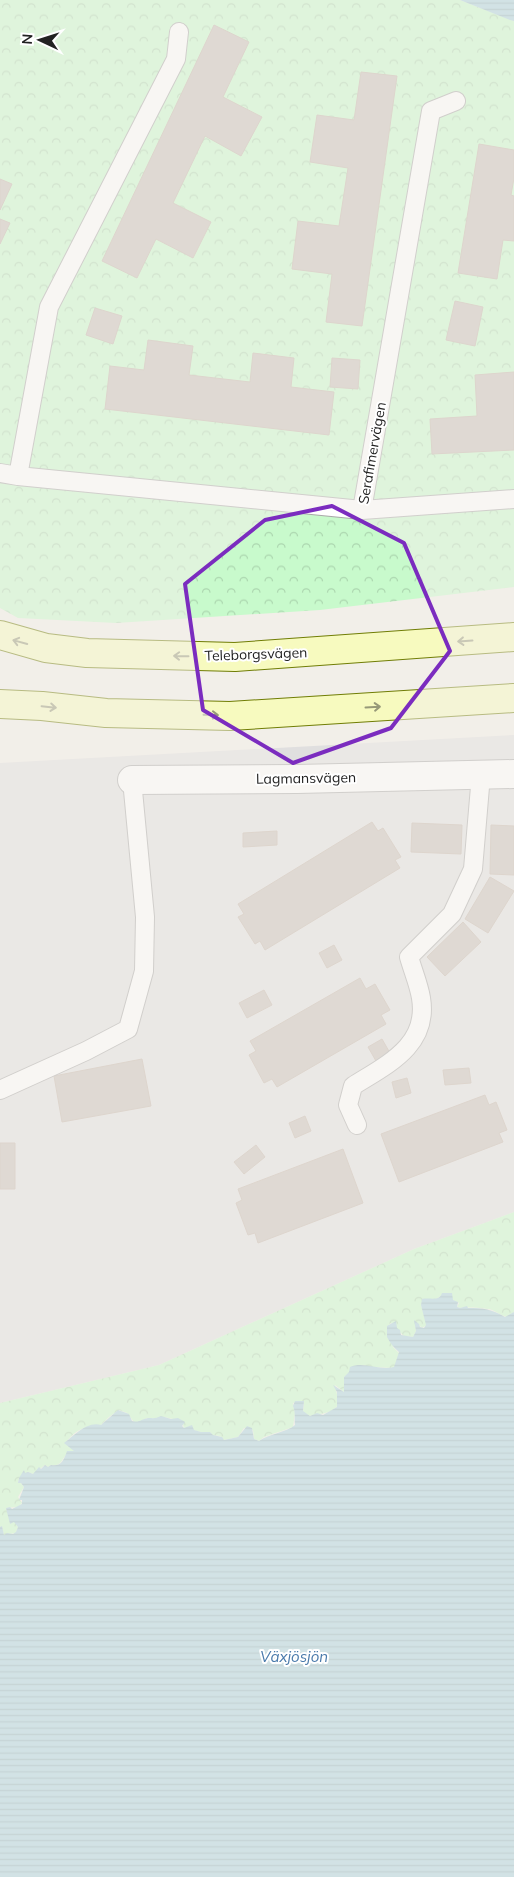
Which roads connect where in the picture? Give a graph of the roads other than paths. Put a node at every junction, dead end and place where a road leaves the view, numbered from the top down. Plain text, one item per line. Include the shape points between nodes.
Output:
1 (179, 32) dead end
2 (456, 101) dead end
3 (0, 473) edge
4 (18, 476) junction
5 (514, 499) edge
6 (362, 510) junction
7 (0, 635) edge
8 (514, 637) edge
9 (514, 698) edge
10 (0, 704) edge
11 (514, 774) edge
12 (481, 775) junction
13 (132, 780) joint
14 (0, 1090) edge
15 (357, 1125) dead end

1 - 4 lane via 176,59 49,307
2 - 6 lane, Serafimervägen via 431,111
3 - 4 lane, Serafimervägen
4 - 6 lane, Serafimervägen
5 - 6 lane
8 -> 7 main road, Teleborgsvägen via 235,657 86,653 46,648
10 -> 9 main road via 106,713 230,716
11 - 12 street, Lagmansvägen
12 - 13 street, Lagmansvägen
12 - 15 lane via 473,869 452,914 409,957 421,999 420,1023 410,1046 353,1086 348,1105
13 - 14 lane via 145,917 144,972 128,1029

